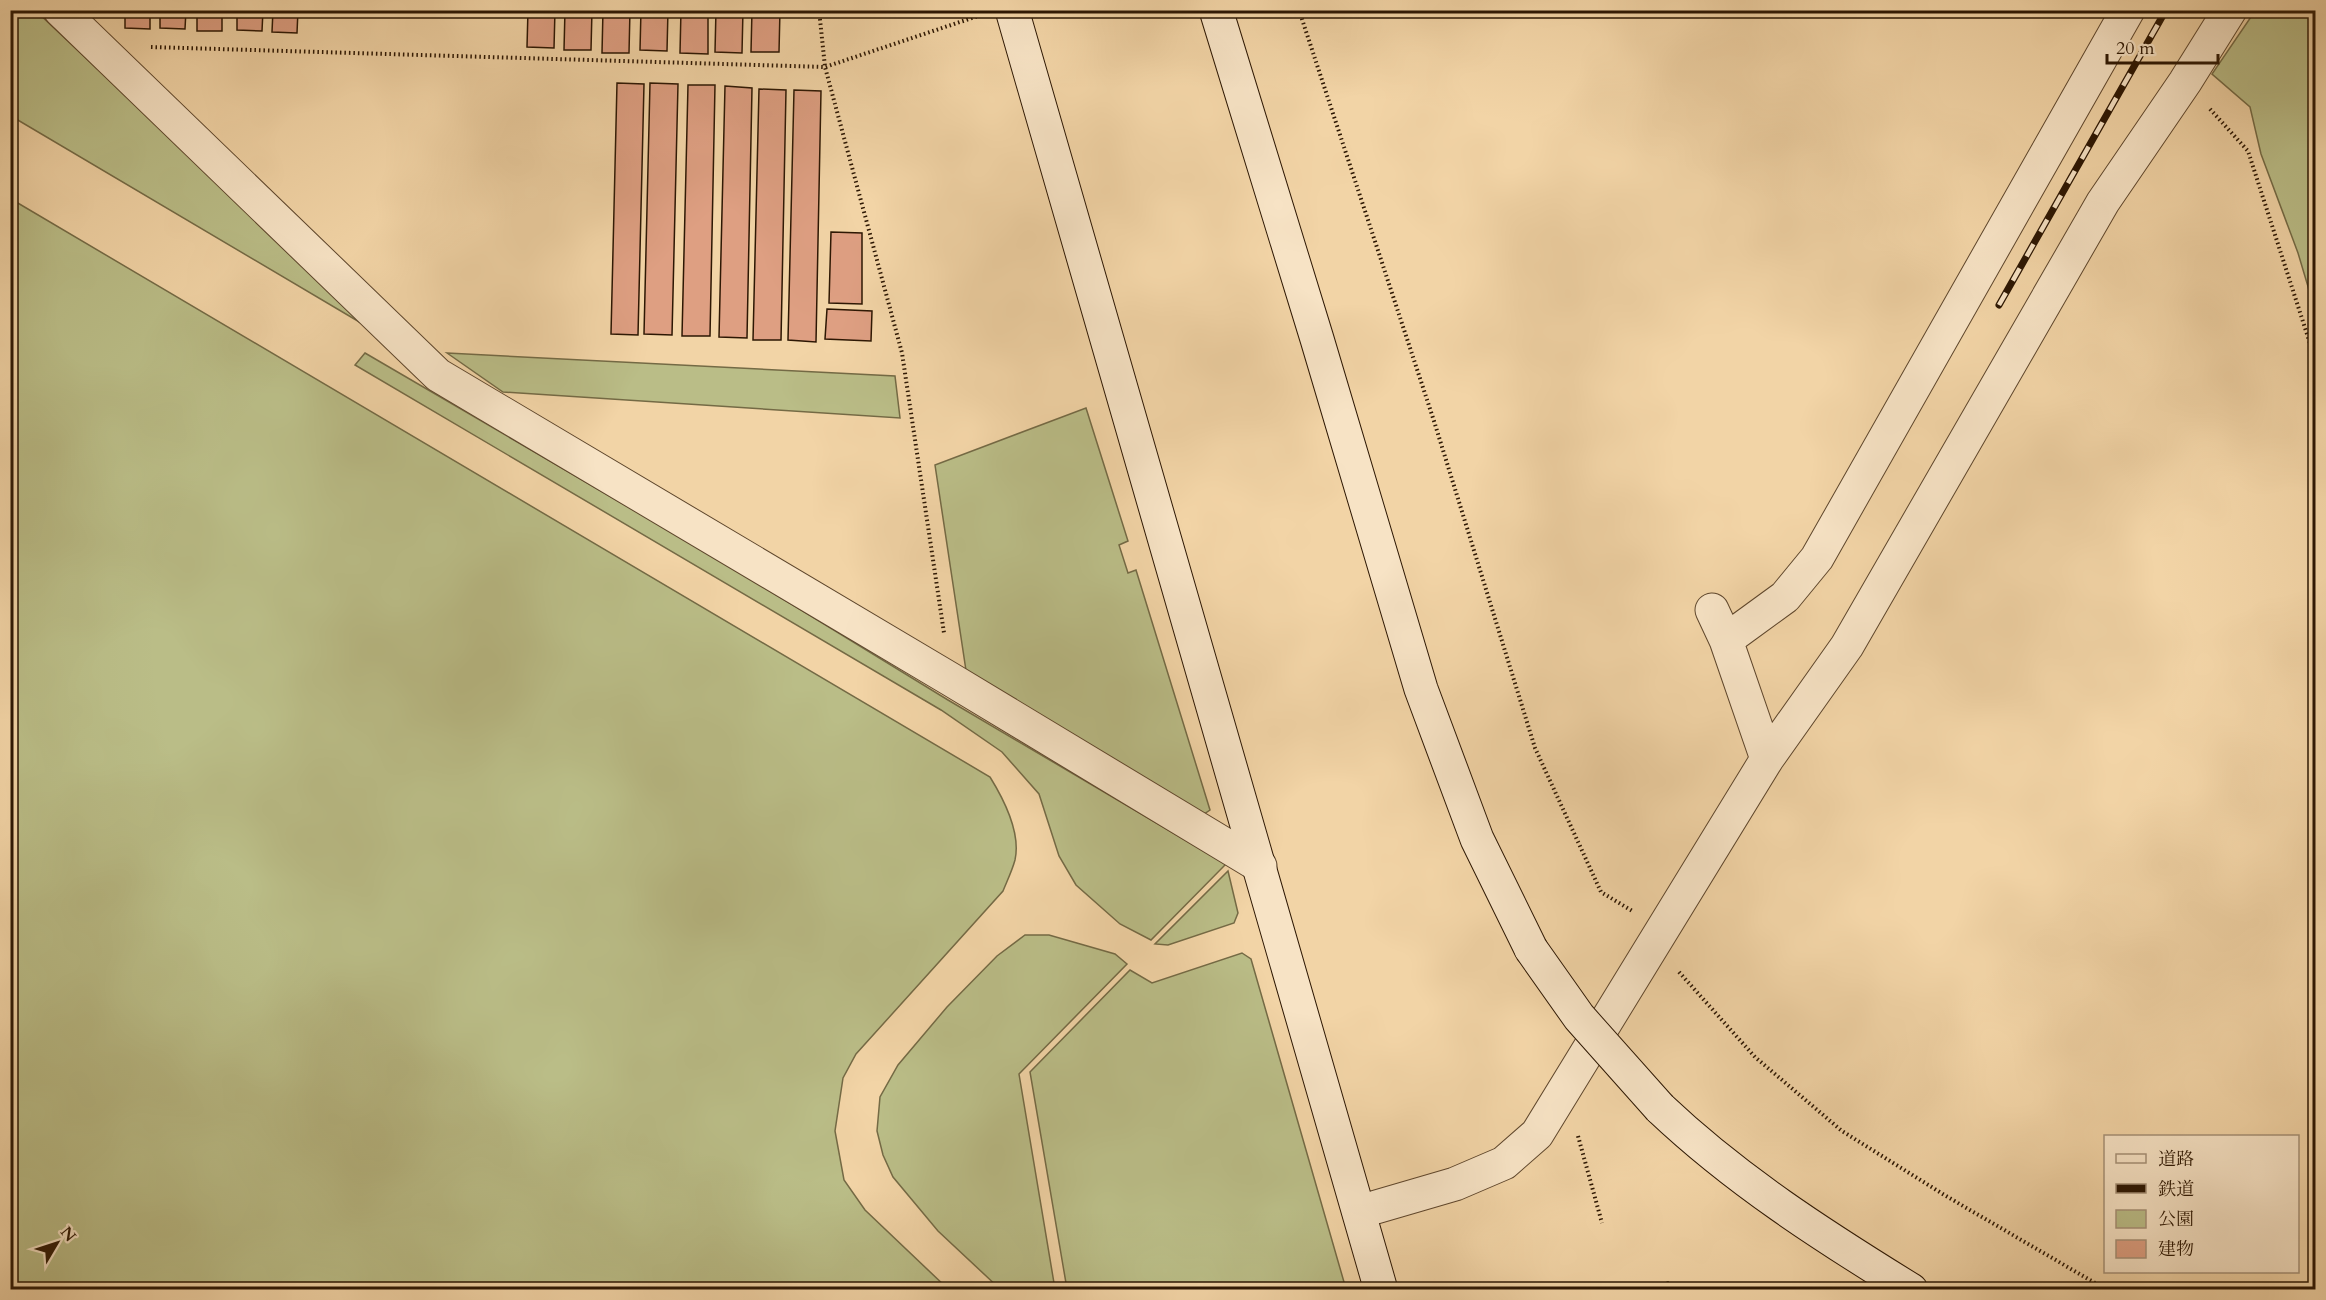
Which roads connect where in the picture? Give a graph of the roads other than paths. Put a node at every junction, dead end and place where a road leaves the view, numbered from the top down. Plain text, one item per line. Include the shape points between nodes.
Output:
1 (60, 10) edge
2 (1216, 10) edge
3 (2128, 10) edge
4 (2230, 10) edge
5 (998, 12) edge
6 (1712, 610) dead end
7 (1726, 639) junction
8 (1767, 759) junction
9 (1260, 866) junction
10 (1359, 1212) junction
11 (1381, 1290) edge
12 (1911, 1290) edge

1 - 9 street via 438,375
2 - 12 street, bridge via 1421,689 1477,839 1531,949 1579,1017 1660,1108 1699,1144 1830,1240
3 - 7 street via 1817,558 1785,597
4 - 8 street via 2103,202 1847,646
5 - 9 street
6 - 7 street
7 - 8 street
8 - 10 street via 1537,1134 1504,1163 1455,1184
9 - 10 street
10 - 11 street

